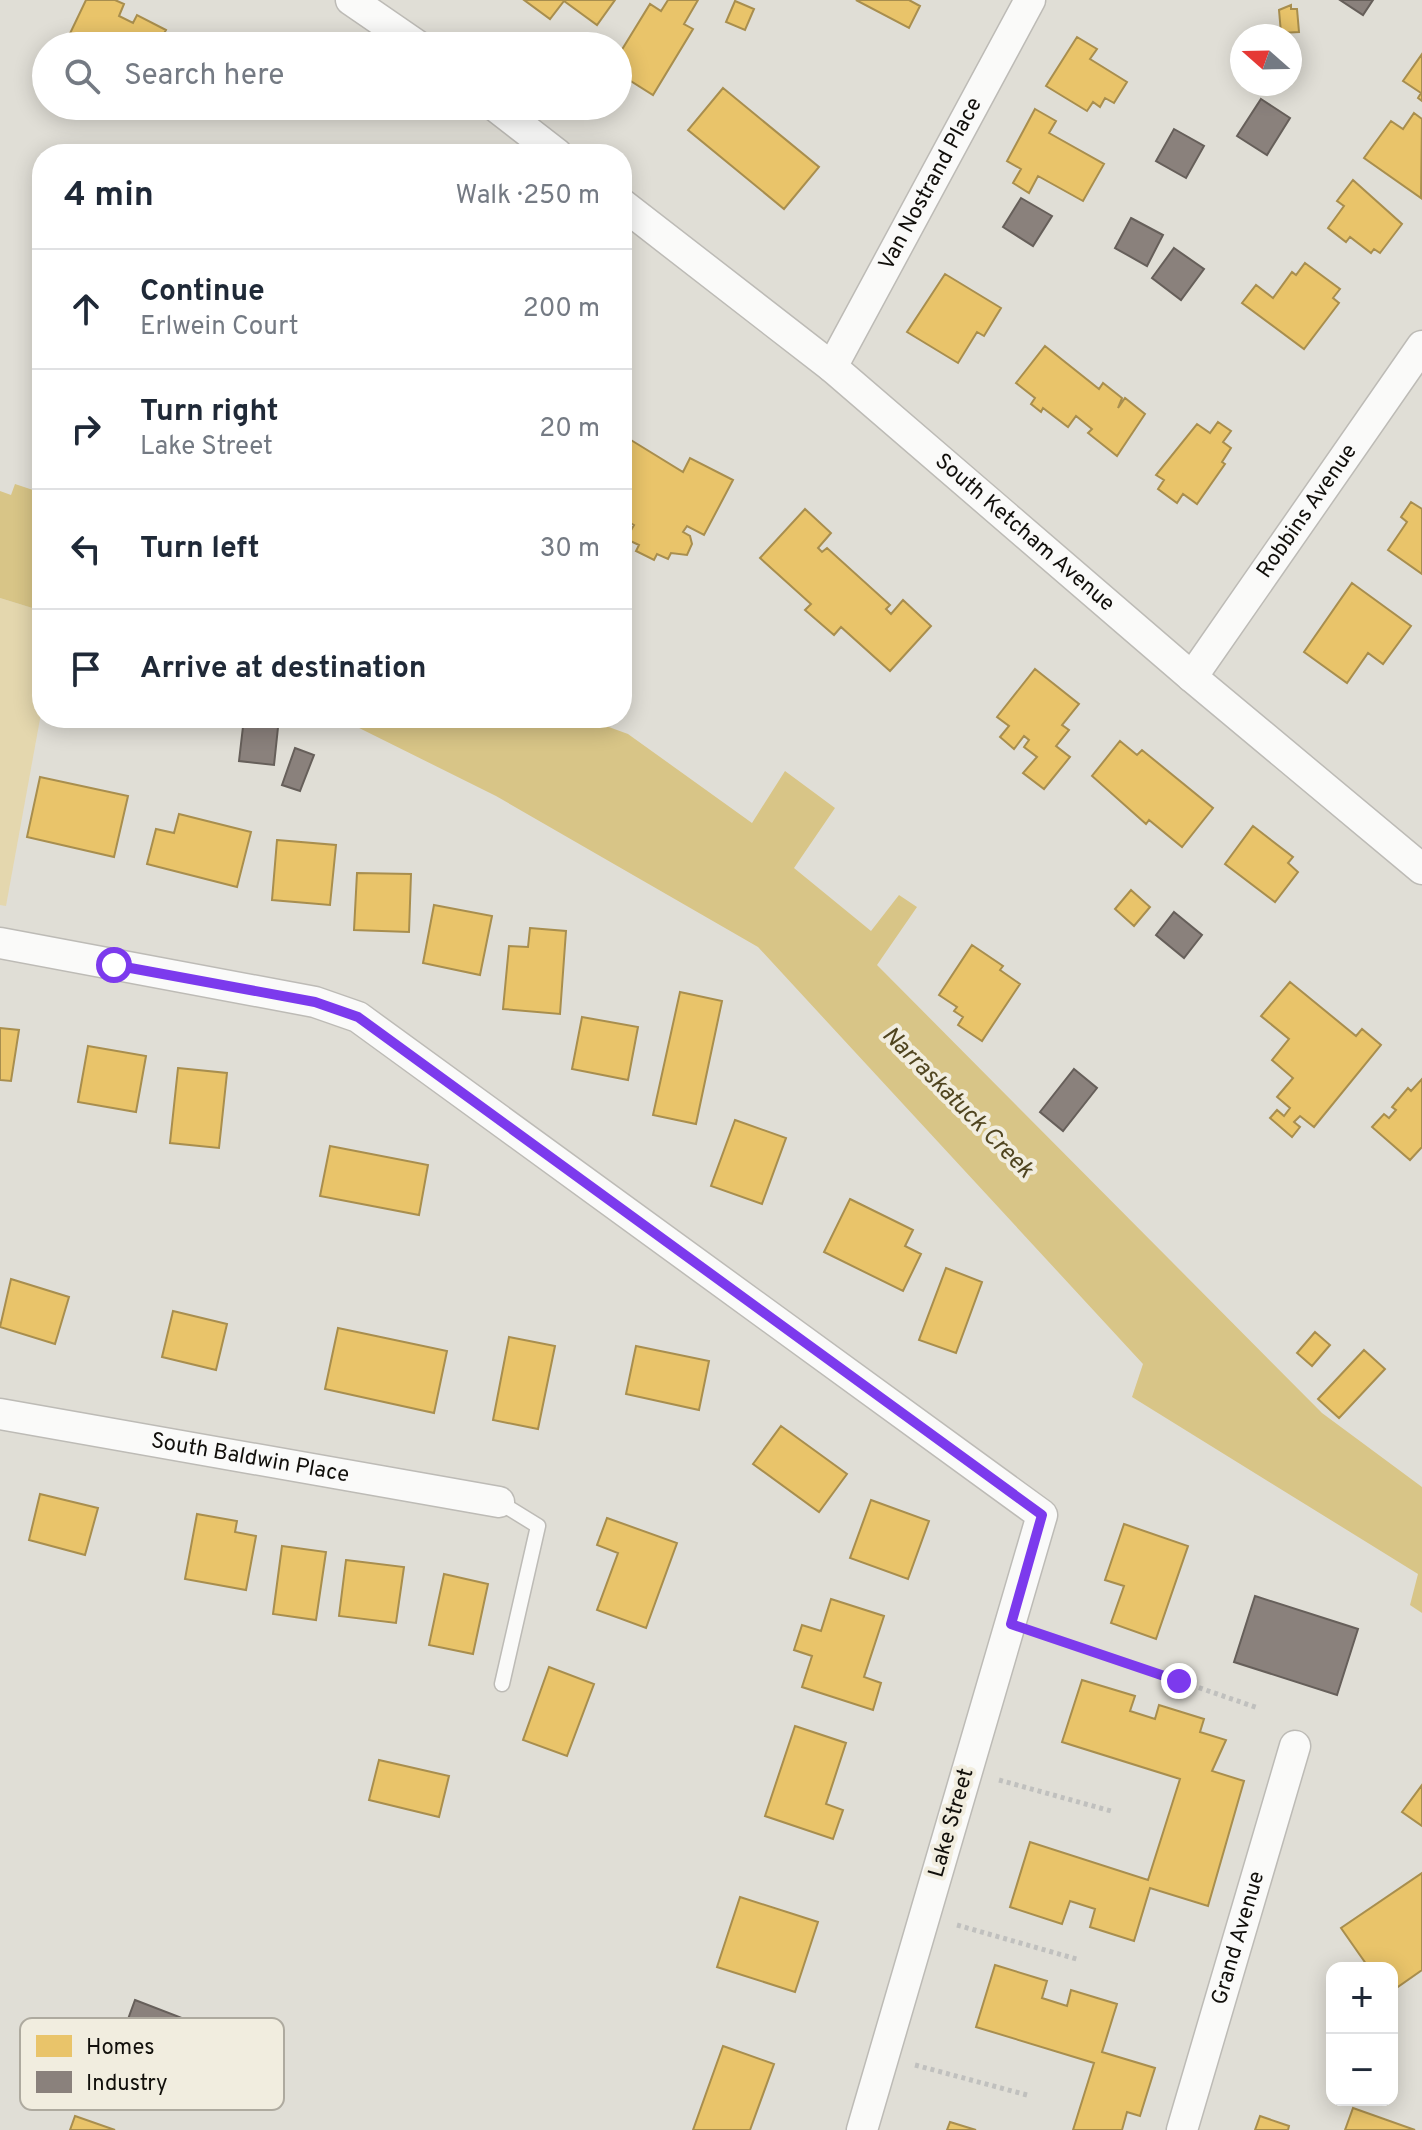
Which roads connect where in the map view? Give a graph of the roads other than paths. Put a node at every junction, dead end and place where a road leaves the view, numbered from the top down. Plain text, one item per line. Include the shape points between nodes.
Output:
1 (351, 0) edge
2 (1030, 0) edge
3 (398, 32) edge
4 (513, 120) edge
5 (544, 144) edge
6 (632, 212) edge
7 (1422, 346) edge
8 (832, 367) junction
9 (1192, 677) junction
10 (1422, 869) edge
11 (0, 943) edge
12 (0, 1414) edge
13 (499, 1502) joint
14 (502, 1684) dead end
15 (1295, 1746) dead end
16 (862, 2130) edge
17 (1182, 2130) edge

1 - 3 street
2 - 8 street, Van Nostrand Place
4 - 5 street
6 - 8 street, South Ketcham Avenue
7 - 9 street, Robbins Avenue
8 - 9 street, South Ketcham Avenue
9 - 10 street, South Ketcham Avenue
11 - 16 street, Lake Street via 315,1002 358,1017 1042,1515
12 - 13 street, South Baldwin Place
13 - 14 lane via 538,1526
15 - 17 street, Grand Avenue

